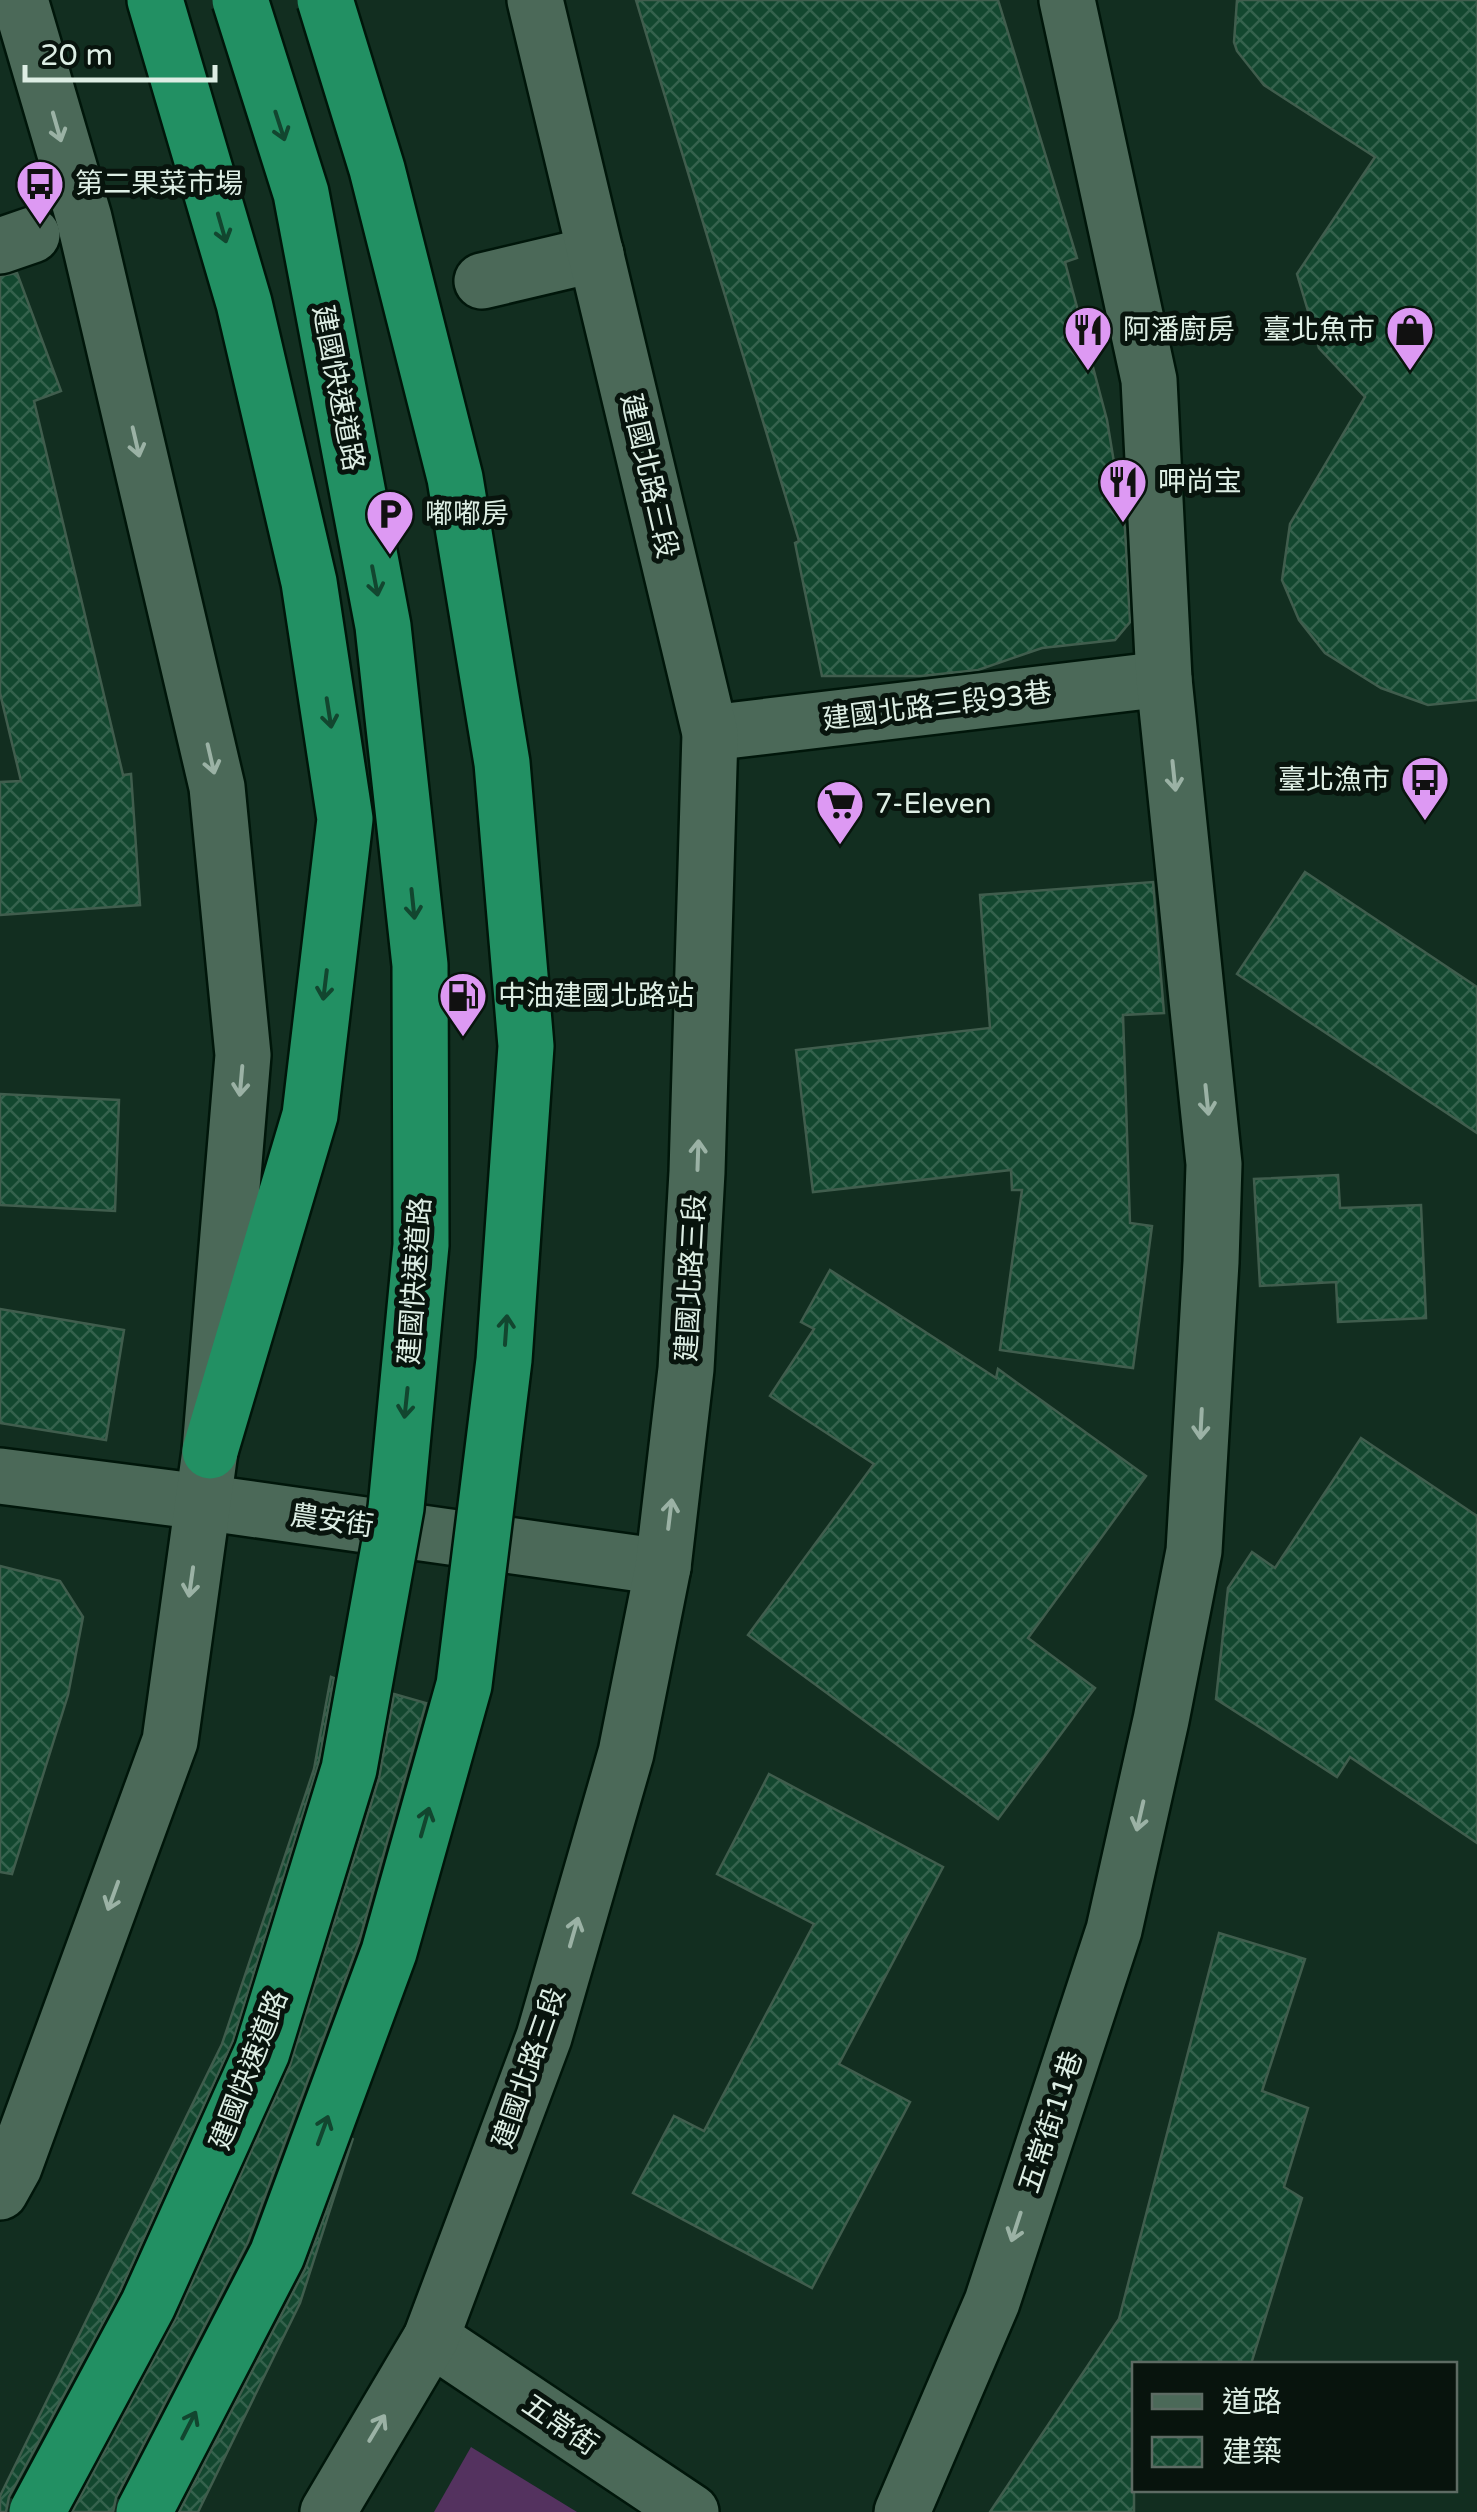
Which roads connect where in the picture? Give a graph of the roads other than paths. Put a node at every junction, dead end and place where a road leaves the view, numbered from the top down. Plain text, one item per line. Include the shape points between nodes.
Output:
1 (20, 0) edge
2 (155, 0) edge
3 (240, 0) edge
4 (324, 0) edge
5 (535, 0) edge
6 (1067, 0) edge
7 (596, 254) junction
8 (482, 281) dead end
9 (1164, 680) junction
10 (710, 733) junction
11 (0, 1476) edge
12 (206, 1477) junction
13 (664, 1567) junction
14 (0, 2192) edge
15 (430, 2338) junction
16 (37, 2512) edge
17 (144, 2512) edge
18 (328, 2512) edge
19 (690, 2512) edge
20 (902, 2512) edge

1 -> 12 street via 84,218 217,786 243,1054
2 -> 12 highway via 244,303 309,582 346,818 310,1115
3 -> 16 highway, 建國快速道路, bridge via 301,193 383,626 420,966 421,1245 396,1508 349,1769 262,2052 148,2305
17 -> 4 highway, bridge via 277,2255 388,1952 464,1685 504,1360 526,1046 502,763 455,478 377,169
5 - 7 street, 建國北路三段
6 - 9 street, 五常街11巷 via 1149,380
7 - 8 street
7 - 10 street, 建國北路三段
9 - 10 street, 建國北路三段93巷
9 -> 20 street, 五常街11巷 via 1214,1164 1194,1551 1108,1948 992,2302
13 -> 10 street, 建國北路三段 via 692,1271
11 - 12 street, 農安街
12 - 13 street, 農安街
12 -> 14 street via 170,1741
15 -> 13 street, 建國北路三段 via 544,2036 626,1753
18 -> 15 street, 建國北路三段
15 - 19 street, 五常街

